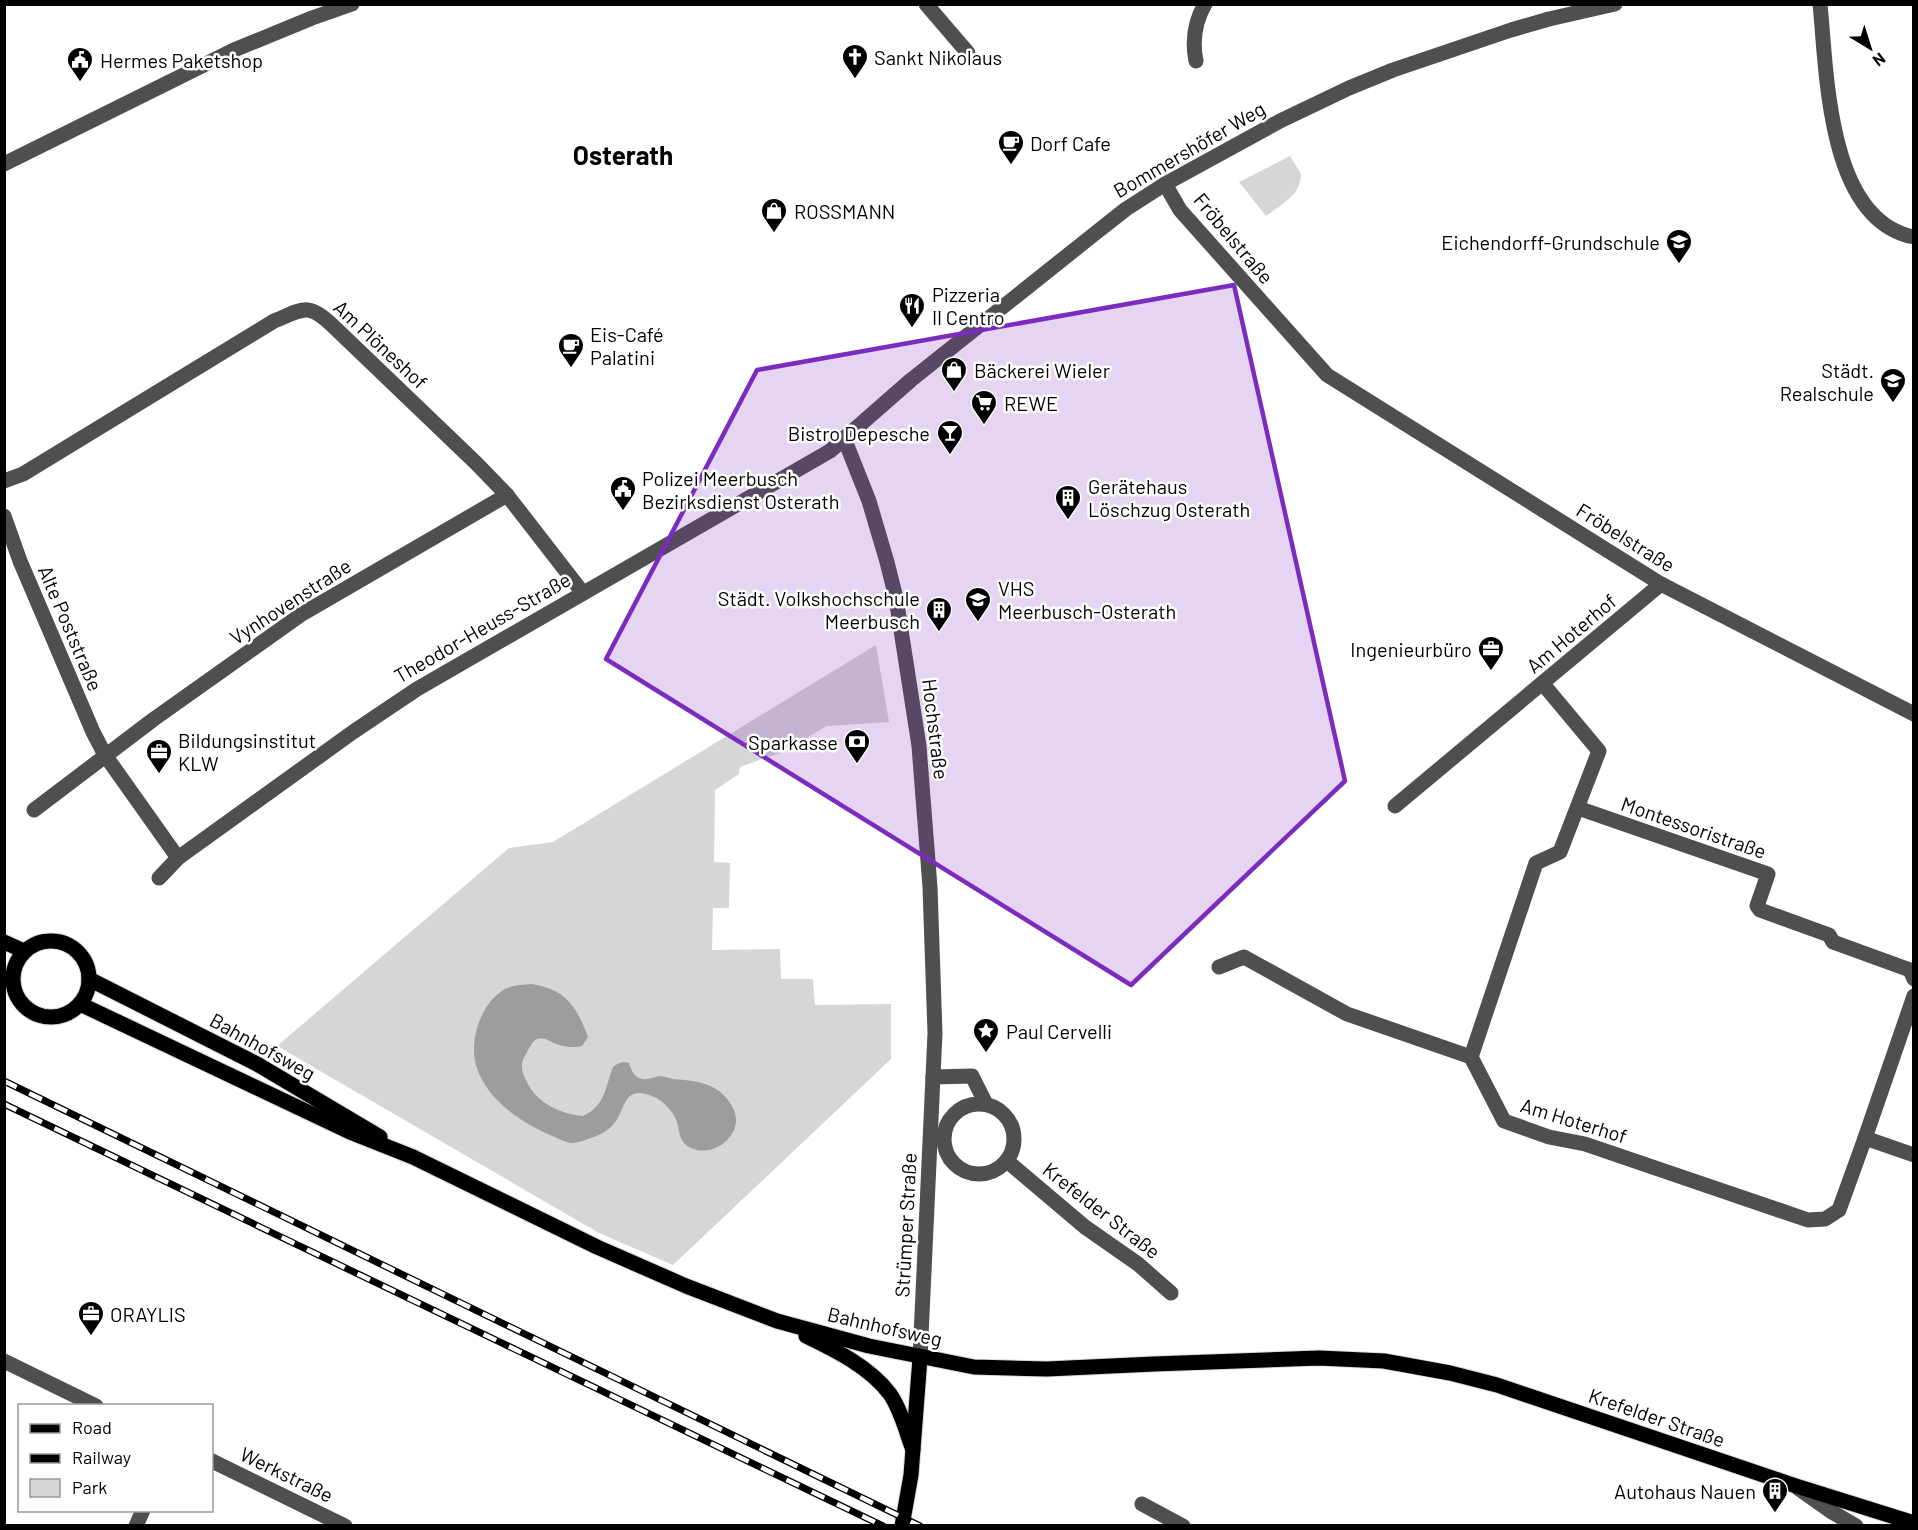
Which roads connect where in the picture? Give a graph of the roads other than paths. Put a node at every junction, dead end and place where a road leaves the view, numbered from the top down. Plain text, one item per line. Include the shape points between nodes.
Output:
1 (352, 4) edge
2 (926, 4) edge
3 (1205, 4) edge
4 (1615, 4) edge
5 (1820, 4) edge
6 (968, 53) dead end
7 (1196, 62) dead end
8 (4, 164) edge
9 (1165, 184) junction
10 (1914, 237) edge
11 (844, 438) junction
12 (4, 481) edge
13 (507, 495) junction
14 (4, 516) edge
15 (1661, 584) junction
16 (583, 593) junction
17 (1543, 684) junction
18 (1914, 714) edge
19 (105, 755) junction
20 (1395, 806) dead end
21 (1578, 808) junction
22 (34, 810) dead end
23 (178, 858) junction
24 (159, 878) dead end
25 (4, 942) edge
26 (24, 951) junction
27 (1219, 967) dead end
28 (9, 971) edge
29 (89, 979) junction
30 (1914, 979) edge
31 (1914, 996) edge
32 (80, 1004) junction
33 (935, 1034) joint
34 (1471, 1058) junction
35 (933, 1077) junction
36 (987, 1104) junction
37 (1865, 1138) junction
38 (1914, 1155) edge
39 (413, 1157) junction
40 (1007, 1161) junction
41 (1171, 1293) dead end
42 (777, 1321) junction
43 (920, 1358) junction
44 (1384, 1361) joint
45 (4, 1362) edge
46 (92, 1404) edge
47 (913, 1450) junction
48 (213, 1461) edge
49 (1793, 1485) junction
50 (1142, 1504) dead end
51 (142, 1512) edge
52 (1914, 1523) edge
53 (136, 1526) edge
54 (345, 1526) edge
55 (902, 1526) edge
56 (1183, 1526) edge
57 (1856, 1526) edge

1 - 8 street via 234,50
2 - 6 street
3 - 7 street via 1194,32
4 - 9 street, Bommershöfer Weg via 1511,30 1393,70 1280,121
5 - 10 street via 1836,139 1846,173 1876,218 1903,235
9 - 11 street, Bommershöfer Weg via 1126,209
9 - 15 street, Fröbelstraße via 1180,210 1327,375
11 - 16 street, Theodor-Heuss-Straße via 830,451
11 - 33 street, Hochstraße via 880,534 896,598 919,746 930,887
12 - 13 street, Am Plöneshof via 23,474 274,321 309,309 332,325
13 - 16 street, Am Plöneshof
13 - 19 street, Vynhovenstraße via 302,614
14 - 19 street, Alte Poststraße
15 - 17 street, Am Hoterhof
15 - 18 street, Fröbelstraße
16 - 23 street, Theodor-Heuss-Straße via 386,709
17 - 20 street, Am Hoterhof
17 - 21 street via 1599,751
19 - 22 street
19 - 23 street, Alte Poststraße
21 - 30 street, Montessoristraße via 1768,874 1757,906 1760,910 1910,970
21 - 34 street via 1560,852 1536,863
23 - 24 street, Theodor-Heuss-Straße
25 - 26 main road
26 - 28 main road
26 - 29 main road via 47,941 72,946 87,966
27 - 34 street via 1244,957 1347,1014
28 - 32 main road via 18,999 31,1012 48,1017 66,1014
29 - 32 main road
29 - 39 main road, Bahnhofsweg via 256,1064
31 - 37 street
32 - 39 main road, Bahnhofsweg via 350,1132
33 - 35 street, Strümper Straße
34 - 37 street, Am Hoterhof via 1504,1121 1549,1137 1585,1144 1809,1220 1825,1220 1839,1210
35 - 36 street via 972,1077
35 - 43 street, Strümper Straße
36 - 40 street via 1006,1114 1012,1124 1014,1146
36 - 40 street via 964,1106 948,1121 944,1132 947,1154 962,1170 973,1174 995,1171
37 - 38 street
39 - 42 main road, Bahnhofsweg via 597,1247
40 - 41 street, Krefelder Straße
42 - 43 main road, Bahnhofsweg
42 - 47 main road via 868,1372 890,1394
43 - 44 main road, Bahnhofsweg via 974,1367 1047,1370 1319,1358
43 - 47 main road, Strümper Straße
44 - 49 main road, Krefelder Straße via 1497,1385
45 - 46 street
47 - 55 main road, Strümper Straße
48 - 54 street, Werkstraße
49 - 52 main road, Krefelder Straße
49 - 57 street
50 - 56 street
51 - 53 street

